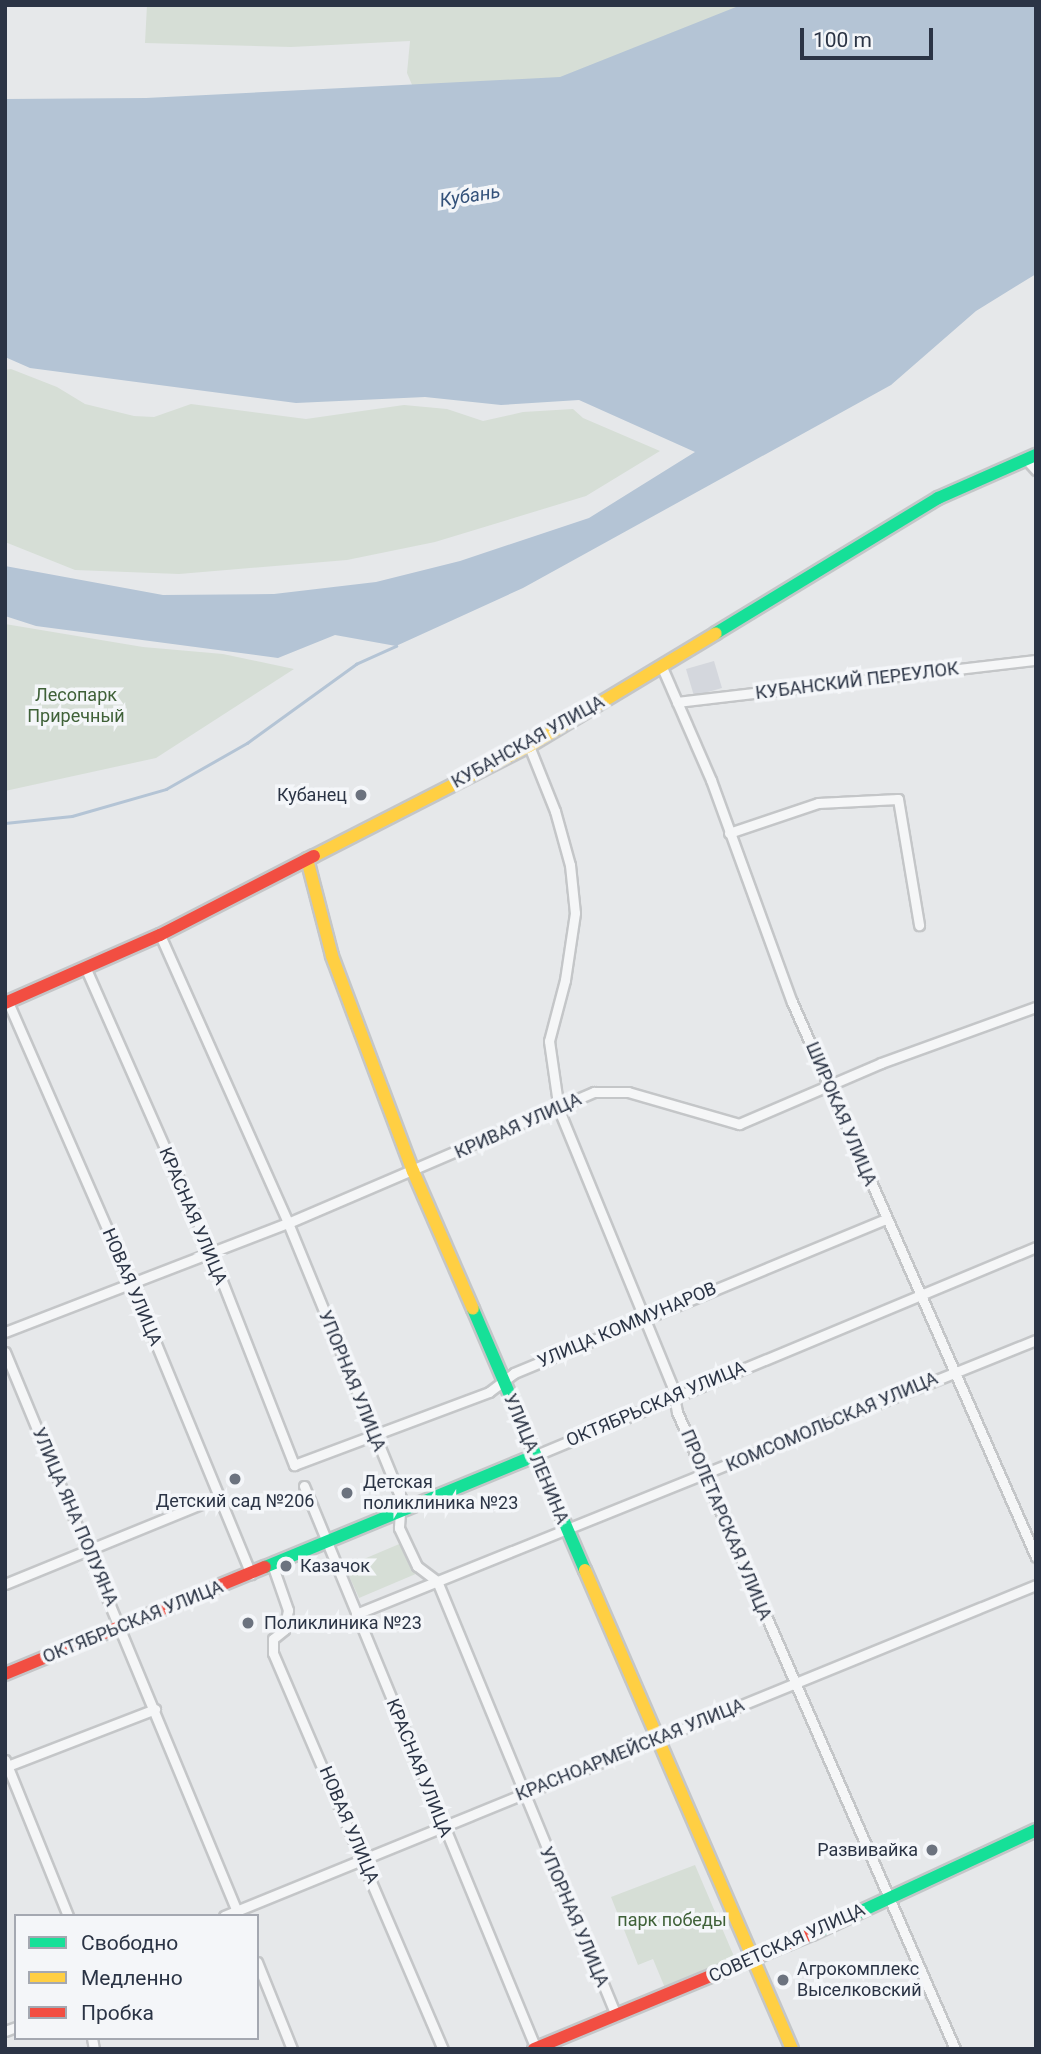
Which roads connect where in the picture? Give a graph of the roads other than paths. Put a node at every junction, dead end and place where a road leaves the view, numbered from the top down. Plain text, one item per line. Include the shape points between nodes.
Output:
1 (1031, 457) edge
2 (1036, 470) edge
3 (1036, 660) edge
4 (661, 665) junction
5 (677, 702) junction
6 (528, 746) junction
7 (729, 833) junction
8 (307, 859) junction
9 (919, 925) dead end
10 (160, 935) junction
11 (86, 969) junction
12 (6, 1003) edge
13 (1036, 1007) edge
14 (829, 1085) junction
15 (559, 1110) junction
16 (413, 1171) junction
17 (886, 1219) junction
18 (288, 1223) junction
19 (1036, 1247) edge
20 (211, 1253) junction
21 (131, 1283) junction
22 (917, 1293) junction
23 (641, 1319) junction
24 (5, 1332) edge
25 (1036, 1340) edge
26 (5, 1352) edge
27 (954, 1371) junction
28 (504, 1382) junction
29 (673, 1396) junction
30 (373, 1433) junction
31 (534, 1456) junction
32 (294, 1465) joint
33 (706, 1475) junction
34 (304, 1486) dead end
35 (218, 1496) junction
36 (400, 1509) junction
37 (566, 1529) junction
38 (328, 1541) junction
39 (88, 1551) junction
40 (1036, 1557) edge
41 (272, 1564) junction
42 (251, 1574) junction
43 (437, 1581) junction
44 (5, 1584) edge
45 (1036, 1585) edge
46 (356, 1614) junction
47 (121, 1628) junction
48 (5, 1674) edge
49 (794, 1684) junction
50 (155, 1709) junction
51 (655, 1738) junction
52 (6, 1764) edge
53 (522, 1794) junction
54 (442, 1826) junction
55 (1036, 1830) edge
56 (364, 1858) junction
57 (888, 1898) junction
58 (238, 1913) edge
59 (67, 1914) edge
60 (752, 1961) junction
61 (259, 1967) edge
62 (616, 2016) junction
63 (292, 2049) edge
64 (443, 2049) edge
65 (536, 2049) edge
66 (792, 2049) edge
67 (956, 2049) edge

1 - 2 street
1 - 4 street, КУБАНСКАЯ УЛИЦА via 938,498
3 - 5 street, КУБАНСКИЙ ПЕРЕУЛОК
4 - 5 street, ШИРОКАЯ УЛИЦА
4 - 6 street, КУБАНСКАЯ УЛИЦА
5 - 7 street, ШИРОКАЯ УЛИЦА
6 - 8 street, КУБАНСКАЯ УЛИЦА
6 - 15 street, ПРОЛЕТАРСКАЯ УЛИЦА via 555,811 570,865 575,914 549,1041
7 - 9 street via 818,803 898,799
7 - 14 street, ШИРОКАЯ УЛИЦА via 792,1002
8 - 10 street, КУБАНСКАЯ УЛИЦА
8 - 16 street, УЛИЦА ЛЕНИНА via 332,956
10 - 11 street, КУБАНСКАЯ УЛИЦА
10 - 18 street, УПОРНАЯ УЛИЦА
11 - 12 street, КУБАНСКАЯ УЛИЦА
11 - 20 street, КРАСНАЯ УЛИЦА
12 - 21 street, НОВАЯ УЛИЦА
13 - 14 street, КРИВАЯ УЛИЦА
14 - 15 street, КРИВАЯ УЛИЦА via 739,1124 610,1090 594,1092
14 - 17 street, ШИРОКАЯ УЛИЦА
15 - 16 street, КРИВАЯ УЛИЦА
15 - 23 street, ПРОЛЕТАРСКАЯ УЛИЦА
16 - 18 street, КРИВАЯ УЛИЦА
16 - 28 street, УЛИЦА ЛЕНИНА
17 - 22 street, ШИРОКАЯ УЛИЦА
17 - 23 street, УЛИЦА КОММУНАРОВ
18 - 20 street, КРИВАЯ УЛИЦА
18 - 30 street, УПОРНАЯ УЛИЦА
19 - 22 street, ОКТЯБРЬСКАЯ УЛИЦА
20 - 21 street, КРИВАЯ УЛИЦА
20 - 32 street, КРАСНАЯ УЛИЦА
21 - 24 street, КРИВАЯ УЛИЦА
21 - 35 street, НОВАЯ УЛИЦА
22 - 27 street, ШИРОКАЯ УЛИЦА
22 - 29 street, ОКТЯБРЬСКАЯ УЛИЦА
23 - 28 street, УЛИЦА КОММУНАРОВ via 514,1373
23 - 29 street, ПРОЛЕТАРСКАЯ УЛИЦА
25 - 27 street, КОМСОМОЛЬСКАЯ УЛИЦА
26 - 39 street, УЛИЦА ЯНА ПОЛУЯНА
27 - 33 street, КОМСОМОЛЬСКАЯ УЛИЦА
27 - 40 street, ШИРОКАЯ УЛИЦА
28 - 30 street, УЛИЦА КОММУНАРОВ via 489,1392
28 - 31 street, УЛИЦА ЛЕНИНА
29 - 31 street, ОКТЯБРЬСКАЯ УЛИЦА
29 - 33 street, ПРОЛЕТАРСКАЯ УЛИЦА
30 - 32 street, УЛИЦА КОММУНАРОВ
30 - 36 street, УПОРНАЯ УЛИЦА via 401,1498
31 - 36 street, ОКТЯБРЬСКАЯ УЛИЦА
31 - 37 street, УЛИЦА ЛЕНИНА
33 - 37 street, КОМСОМОЛЬСКАЯ УЛИЦА
33 - 49 street, ПРОЛЕТАРСКАЯ УЛИЦА
34 - 38 street, КРАСНАЯ УЛИЦА
35 - 39 street
35 - 42 street, НОВАЯ УЛИЦА
36 - 38 street, ОКТЯБРЬСКАЯ УЛИЦА
36 - 43 street, УПОРНАЯ УЛИЦА via 399,1528 417,1566
37 - 43 street, КОМСОМОЛЬСКАЯ УЛИЦА
37 - 51 street, УЛИЦА ЛЕНИНА
38 - 41 street, ОКТЯБРЬСКАЯ УЛИЦА
38 - 46 street, КРАСНАЯ УЛИЦА
39 - 44 street
39 - 47 street, УЛИЦА ЯНА ПОЛУЯНА
41 - 42 street, ОКТЯБРЬСКАЯ УЛИЦА
41 - 56 street, НОВАЯ УЛИЦА via 288,1610 284,1630 273,1639 273,1653
42 - 47 street, ОКТЯБРЬСКАЯ УЛИЦА
43 - 46 street, КОМСОМОЛЬСКАЯ УЛИЦА
43 - 53 street, УПОРНАЯ УЛИЦА
45 - 49 street, КРАСНОАРМЕЙСКАЯ УЛИЦА
46 - 54 street, КРАСНАЯ УЛИЦА
47 - 48 street, ОКТЯБРЬСКАЯ УЛИЦА
47 - 50 street, УЛИЦА ЯНА ПОЛУЯНА
49 - 51 street, КРАСНОАРМЕЙСКАЯ УЛИЦА
49 - 57 street, ПРОЛЕТАРСКАЯ УЛИЦА
50 - 52 street
50 - 58 street, УЛИЦА ЯНА ПОЛУЯНА
51 - 53 street, КРАСНОАРМЕЙСКАЯ УЛИЦА
51 - 60 street, УЛИЦА ЛЕНИНА
52 - 59 street
53 - 54 street, КРАСНОАРМЕЙСКАЯ УЛИЦА
53 - 62 street, УПОРНАЯ УЛИЦА
54 - 56 street, КРАСНОАРМЕЙСКАЯ УЛИЦА
54 - 65 street, КРАСНАЯ УЛИЦА
55 - 57 street, СОВЕТСКАЯ УЛИЦА
56 - 58 street, КРАСНОАРМЕЙСКАЯ УЛИЦА
56 - 64 street, НОВАЯ УЛИЦА
57 - 60 street, СОВЕТСКАЯ УЛИЦА
57 - 67 street, ПРОЛЕТАРСКАЯ УЛИЦА
60 - 62 street, СОВЕТСКАЯ УЛИЦА
60 - 66 street, УЛИЦА ЛЕНИНА
61 - 63 street
62 - 65 street, СОВЕТСКАЯ УЛИЦА

